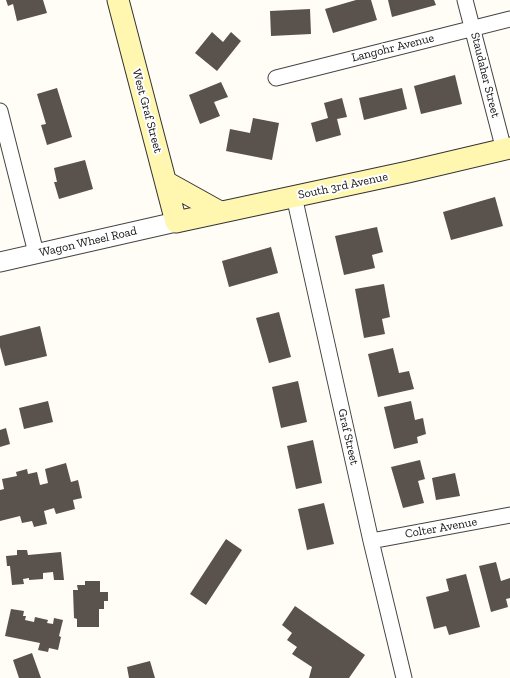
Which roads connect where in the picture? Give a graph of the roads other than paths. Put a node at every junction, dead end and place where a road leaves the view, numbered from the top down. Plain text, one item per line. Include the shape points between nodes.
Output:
1 (118, 0) edge
2 (466, 0) edge
3 (510, 19) edge
4 (473, 28) junction
5 (276, 78) dead end
6 (0, 111) edge
7 (507, 149) edge
8 (166, 182) junction
9 (294, 196) junction
10 (220, 212) junction
11 (176, 222) junction
12 (36, 253) junction
13 (0, 262) edge
14 (510, 515) edge
15 (371, 541) junction
16 (404, 678) edge

1 - 8 main road, West Graf Street
2 - 4 street, Staudaher Street
3 - 4 street, Langohr Avenue
4 - 5 street, Langohr Avenue
4 - 7 street, Staudaher Street
6 - 12 street
7 - 9 main road, South 3rd Avenue
8 - 10 main road
8 - 11 main road, West Graf Street
9 - 10 main road, South 3rd Avenue
9 - 15 street, Graf Street
10 - 11 main road, South 3rd Avenue
11 - 12 street, Wagon Wheel Road
12 - 13 street, Wagon Wheel Road
14 - 15 street, Colter Avenue
15 - 16 street, Graf Street

